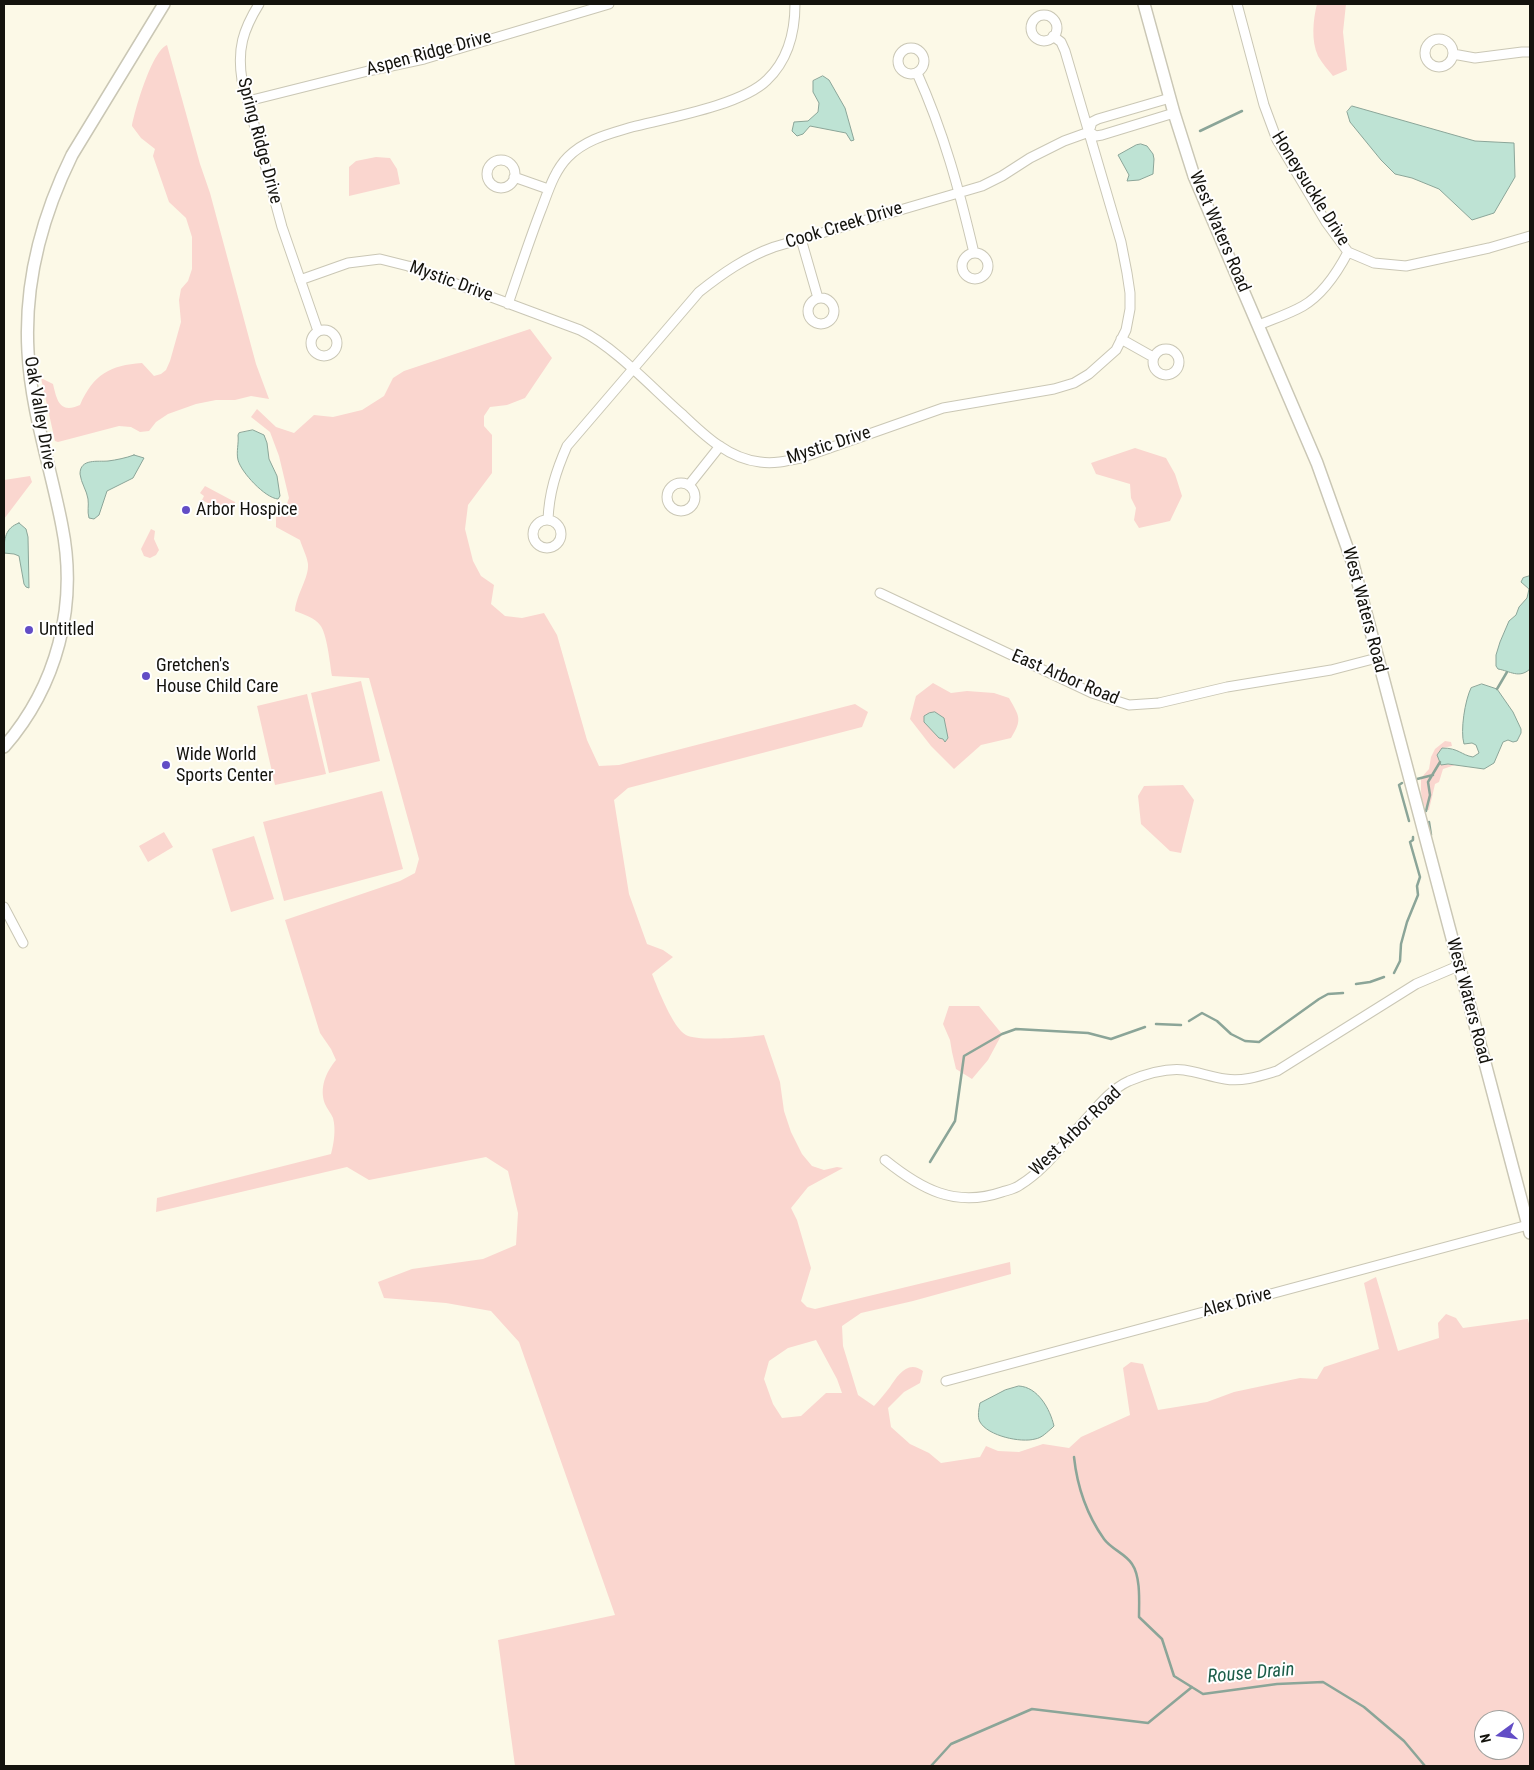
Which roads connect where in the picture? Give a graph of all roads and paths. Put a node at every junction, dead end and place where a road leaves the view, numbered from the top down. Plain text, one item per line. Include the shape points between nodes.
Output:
1 (164, 4) edge
2 (259, 4) edge
3 (609, 4) edge
4 (795, 4) edge
5 (1144, 4) edge
6 (1237, 4) edge
7 (1053, 36) dead end
8 (1530, 52) edge
9 (1453, 54) dead end
10 (917, 73) dead end
11 (1170, 98) junction
12 (248, 101) junction
13 (1174, 113) junction
14 (1089, 132) junction
15 (514, 177) dead end
16 (548, 188) junction
17 (959, 192) junction
18 (1530, 236) edge
19 (801, 239) junction
20 (1348, 252) junction
21 (974, 253) dead end
22 (300, 280) junction
23 (818, 298) dead end
24 (508, 304) junction
25 (1259, 325) junction
26 (318, 331) dead end
27 (1121, 339) junction
28 (1154, 358) dead end
29 (632, 369) junction
30 (720, 446) junction
31 (689, 485) dead end
32 (548, 520) dead end
33 (880, 593) dead end
34 (1377, 658) junction
35 (4, 748) edge
36 (4, 908) edge
37 (23, 943) dead end
38 (1458, 966) junction
39 (885, 1160) dead end
40 (1529, 1229) edge
41 (946, 1381) dead end

1 - 35 street, Oak Valley Drive via 72,155 48,210 36,253 27,321 28,351 36,408 62,527 67,566 66,617 44,687
2 - 12 street, Spring Ridge Drive via 243,33 239,62
3 - 12 street, Aspen Ridge Drive via 424,59
4 - 16 street via 791,42 778,66 762,84 730,101 600,136 583,144 567,158
5 - 11 street, West Waters Road
6 - 20 street, Honeysuckle Drive via 1264,105 1277,140 1326,222
7 - 14 street, Mystic Drive via 1065,51
8 - 9 street via 1475,58
10 - 17 street via 942,132
11 - 13 street, West Waters Road
11 - 14 street, Cook Creek Drive via 1098,119 1092,122
12 - 22 street, Spring Ridge Drive
13 - 14 street, Cook Creek Drive via 1102,135
13 - 25 street, West Waters Road via 1194,176
14 - 17 street, Cook Creek Drive via 1030,158 982,186
14 - 27 street, Mystic Drive via 1121,242 1130,293 1126,330
15 - 16 street
16 - 24 street
17 - 19 street, Cook Creek Drive
17 - 21 street
18 - 20 street, Honeysuckle Drive via 1406,266 1374,263
19 - 23 street
19 - 29 street, Cook Creek Drive via 758,253 698,292
20 - 25 street via 1313,299
22 - 24 street, Mystic Drive via 348,263 380,259 408,266
22 - 26 street, Spring Ridge Drive
24 - 29 street, Mystic Drive via 582,332 601,342
25 - 34 street, West Waters Road via 1326,484 1353,564
27 - 28 street
27 - 30 street, Mystic Drive via 1106,360 1074,383 943,408 801,458 759,462
29 - 30 street, Mystic Drive via 707,438
29 - 32 street, Cook Creek Drive via 567,446 555,472 548,501
30 - 31 street
33 - 34 street, East Arbor Road via 1092,693 1129,705 1159,703
34 - 38 street, West Waters Road
36 - 37 street
38 - 39 street, West Arbor Road via 1416,984 1277,1071 1253,1078 1226,1080 1184,1070 1169,1070 1128,1082 1101,1103 1045,1165 1019,1186 996,1194 958,1198 931,1190 908,1178
38 - 40 street, West Waters Road
40 - 41 street, Alex Drive

